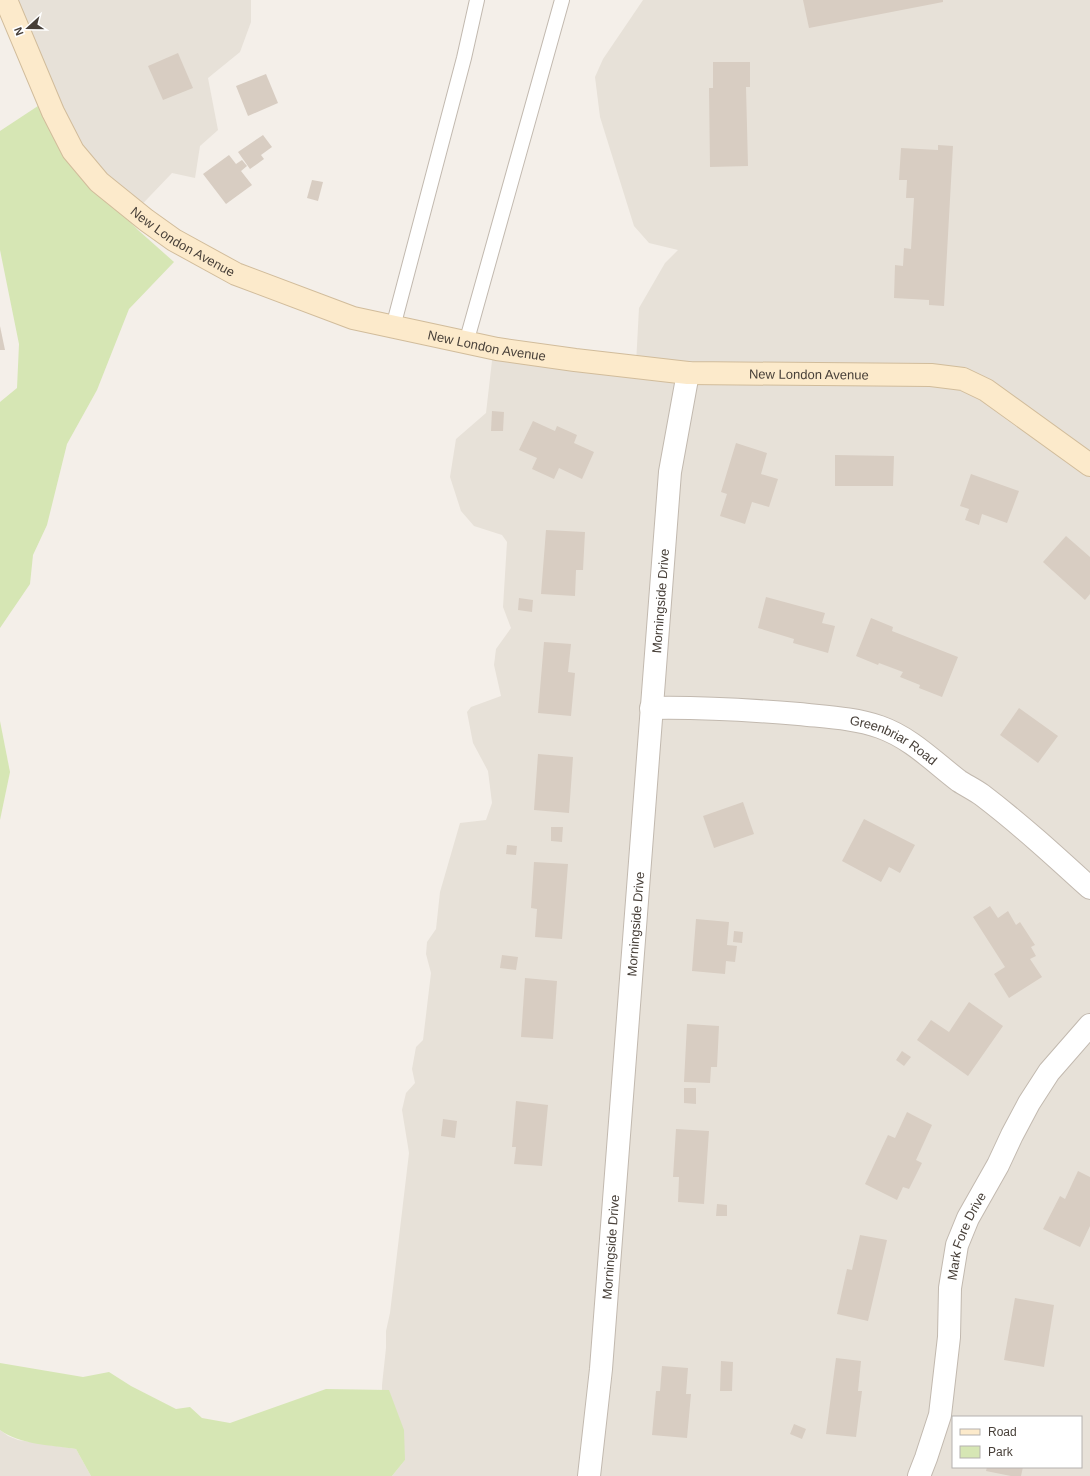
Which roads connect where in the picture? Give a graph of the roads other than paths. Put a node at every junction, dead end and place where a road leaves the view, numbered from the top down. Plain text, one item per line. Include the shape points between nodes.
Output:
1 (6, 0) edge
2 (477, 0) edge
3 (562, 0) edge
4 (393, 328) junction
5 (466, 343) junction
6 (688, 373) junction
7 (1090, 465) edge
8 (651, 708) junction
9 (1090, 888) edge
10 (1090, 1025) edge
11 (589, 1476) edge
12 (918, 1476) edge

1 - 4 main road, New London Avenue via 53,112 73,150 99,182 174,240 236,274 353,318
2 - 4 lane
3 - 5 lane
4 - 5 main road, New London Avenue
5 - 6 main road, New London Avenue via 575,360
6 - 7 main road, New London Avenue via 931,375 963,379 986,390
6 - 8 street, Morningside Drive via 670,472
8 - 9 street, Greenbriar Road via 687,707 774,712 853,720 880,727 909,742 982,795
8 - 11 street, Morningside Drive via 601,1369
10 - 12 street, Mark Fore Drive via 1049,1072 1029,1103 968,1218 957,1245 950,1288 949,1337 940,1415

